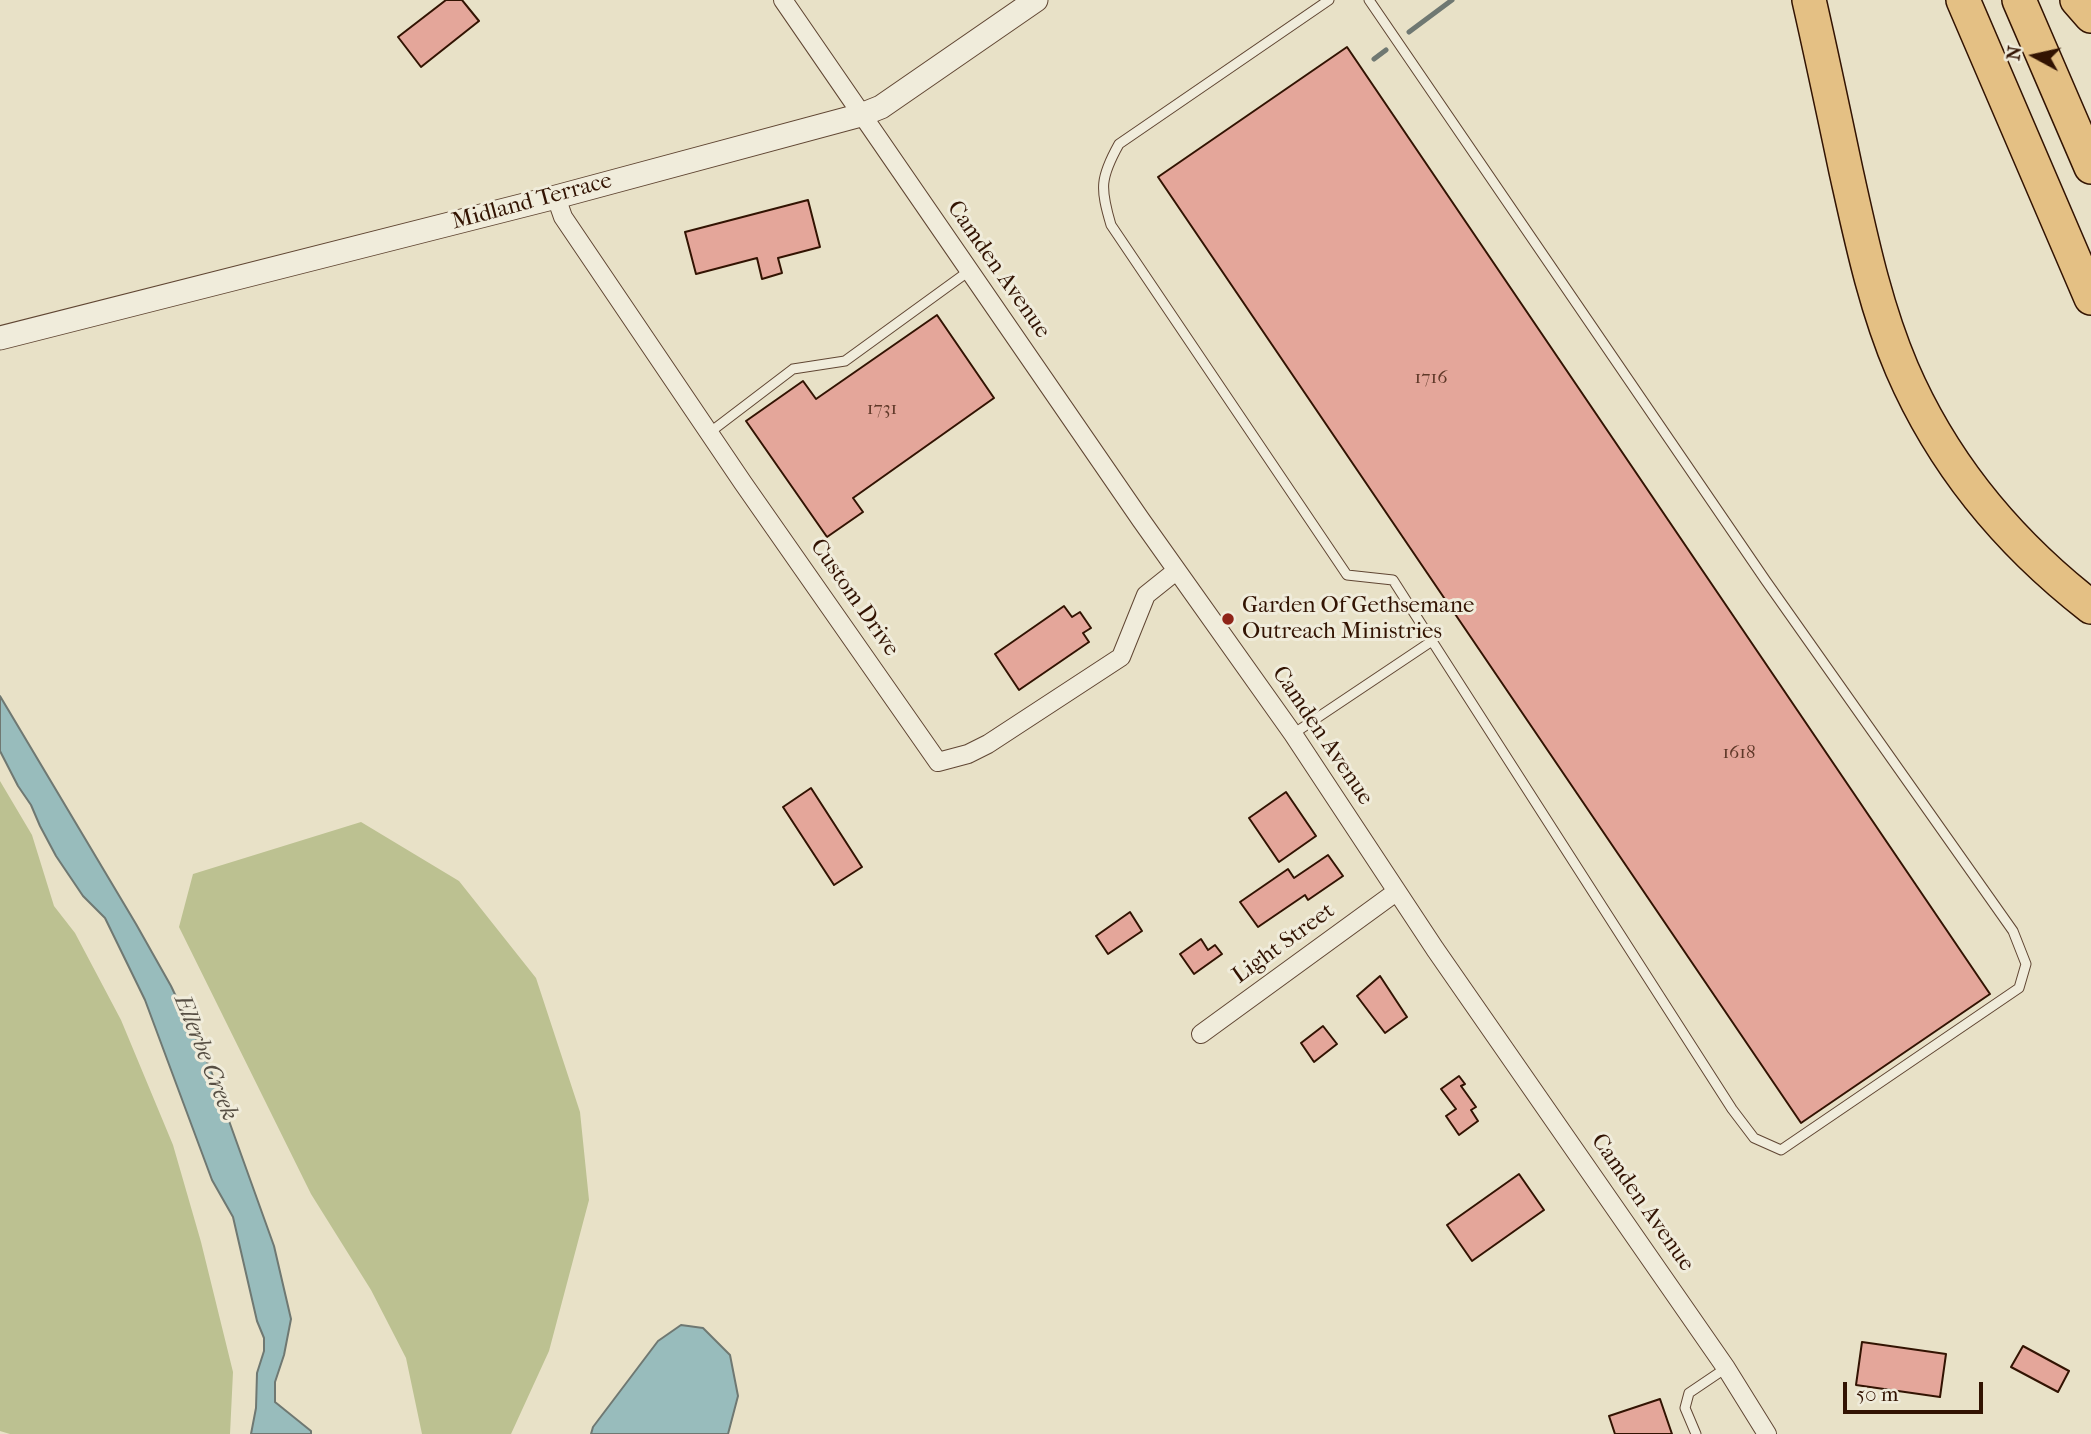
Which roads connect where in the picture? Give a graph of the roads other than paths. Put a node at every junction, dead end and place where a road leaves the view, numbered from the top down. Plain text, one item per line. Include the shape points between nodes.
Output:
1 (782, 0) edge
2 (1035, 0) edge
3 (1329, 0) edge
4 (1369, 0) edge
5 (1810, 0) edge
6 (1963, 0) edge
7 (2019, 0) edge
8 (2077, 0) edge
9 (2091, 16) edge
10 (861, 116) junction
11 (2091, 167) edge
12 (556, 197) junction
13 (969, 271) junction
14 (2091, 298) edge
15 (0, 338) edge
16 (709, 433) junction
17 (1176, 571) junction
18 (2091, 607) edge
19 (1432, 641) junction
20 (1293, 734) junction
21 (1396, 892) junction
22 (1200, 1034) dead end
23 (1726, 1368) junction
24 (1696, 1434) edge
25 (1767, 1434) edge

1 - 10 street, Camden Avenue
2 - 10 street, Midland Terrace via 881,107
3 - 19 lane via 1119,144 1105,169 1103,198 1111,225 1347,575 1393,580
4 - 19 lane via 1758,569 2013,931 2026,964 2020,988 1782,1150 1754,1138
5 - 18 highway via 1868,266 1903,371 1969,485 2012,536
6 - 14 highway
7 - 11 highway
8 - 9 highway
10 - 12 street, Midland Terrace
10 - 13 street, Camden Avenue
12 - 15 street, Midland Terrace
12 - 16 street, Custom Drive via 563,217
13 - 16 lane via 845,361 793,369
13 - 17 street, Camden Avenue
16 - 17 street, Custom Drive via 938,762 988,744 1121,657 1146,594
17 - 20 street, Camden Avenue
19 - 20 lane
20 - 21 street, Camden Avenue
21 - 22 street, Light Street
21 - 23 street, Camden Avenue
23 - 24 lane via 1689,1393 1685,1408
23 - 25 street, Camden Avenue

